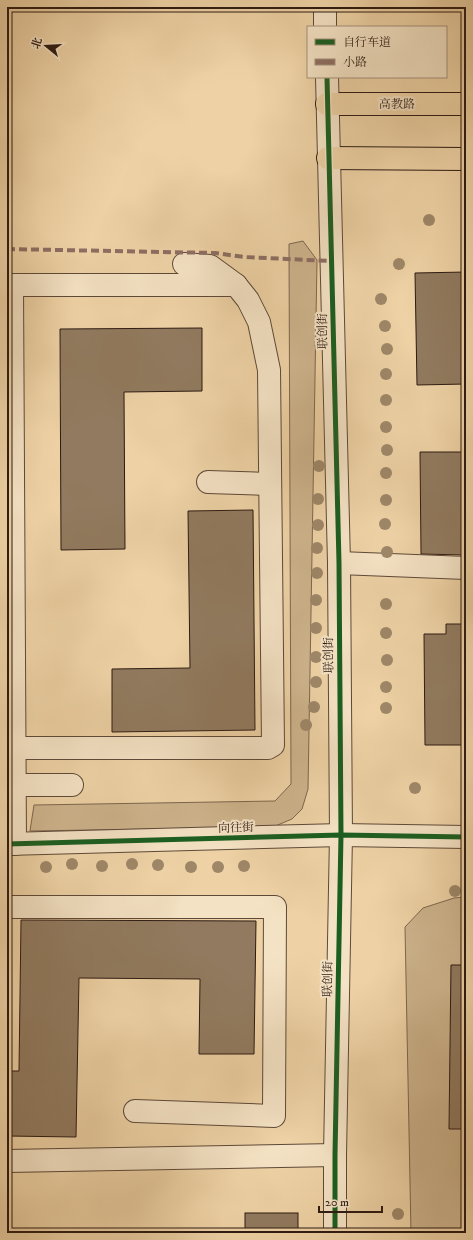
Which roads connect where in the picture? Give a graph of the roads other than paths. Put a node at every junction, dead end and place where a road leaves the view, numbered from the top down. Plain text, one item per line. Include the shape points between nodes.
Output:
1 (325, 7) edge
2 (325, 26) edge
3 (326, 78) edge
4 (327, 104) junction
5 (466, 104) edge
6 (328, 158) junction
7 (466, 159) edge
8 (184, 264) dead end
9 (236, 285) junction
10 (208, 482) dead end
11 (270, 484) junction
12 (338, 563) junction
13 (466, 568) edge
14 (15, 748) junction
15 (15, 785) junction
16 (72, 785) dead end
17 (341, 835) junction
18 (466, 837) edge
19 (11, 844) edge
20 (7, 907) edge
21 (136, 1111) dead end
22 (335, 1155) junction
23 (7, 1161) edge
24 (335, 1233) edge

1 - 2 street
3 - 4 street, 联创街
4 - 5 main road, 高教路
4 - 6 street, 联创街
6 - 7 main road
6 - 12 street, 联创街
8 - 9 street via 210,266
9 - 11 street via 260,322 269,370
9 - 14 street via 12,285
10 - 11 street
11 - 14 street via 274,745 268,748
12 - 13 street
12 - 17 street, 联创街
14 - 15 street
15 - 16 street
15 - 19 street
17 - 18 street, 向往街
17 - 19 street, 向往街
17 - 22 street, 联创街
20 - 21 street via 275,907 274,1116
22 - 23 street
22 - 24 street, 联创街

